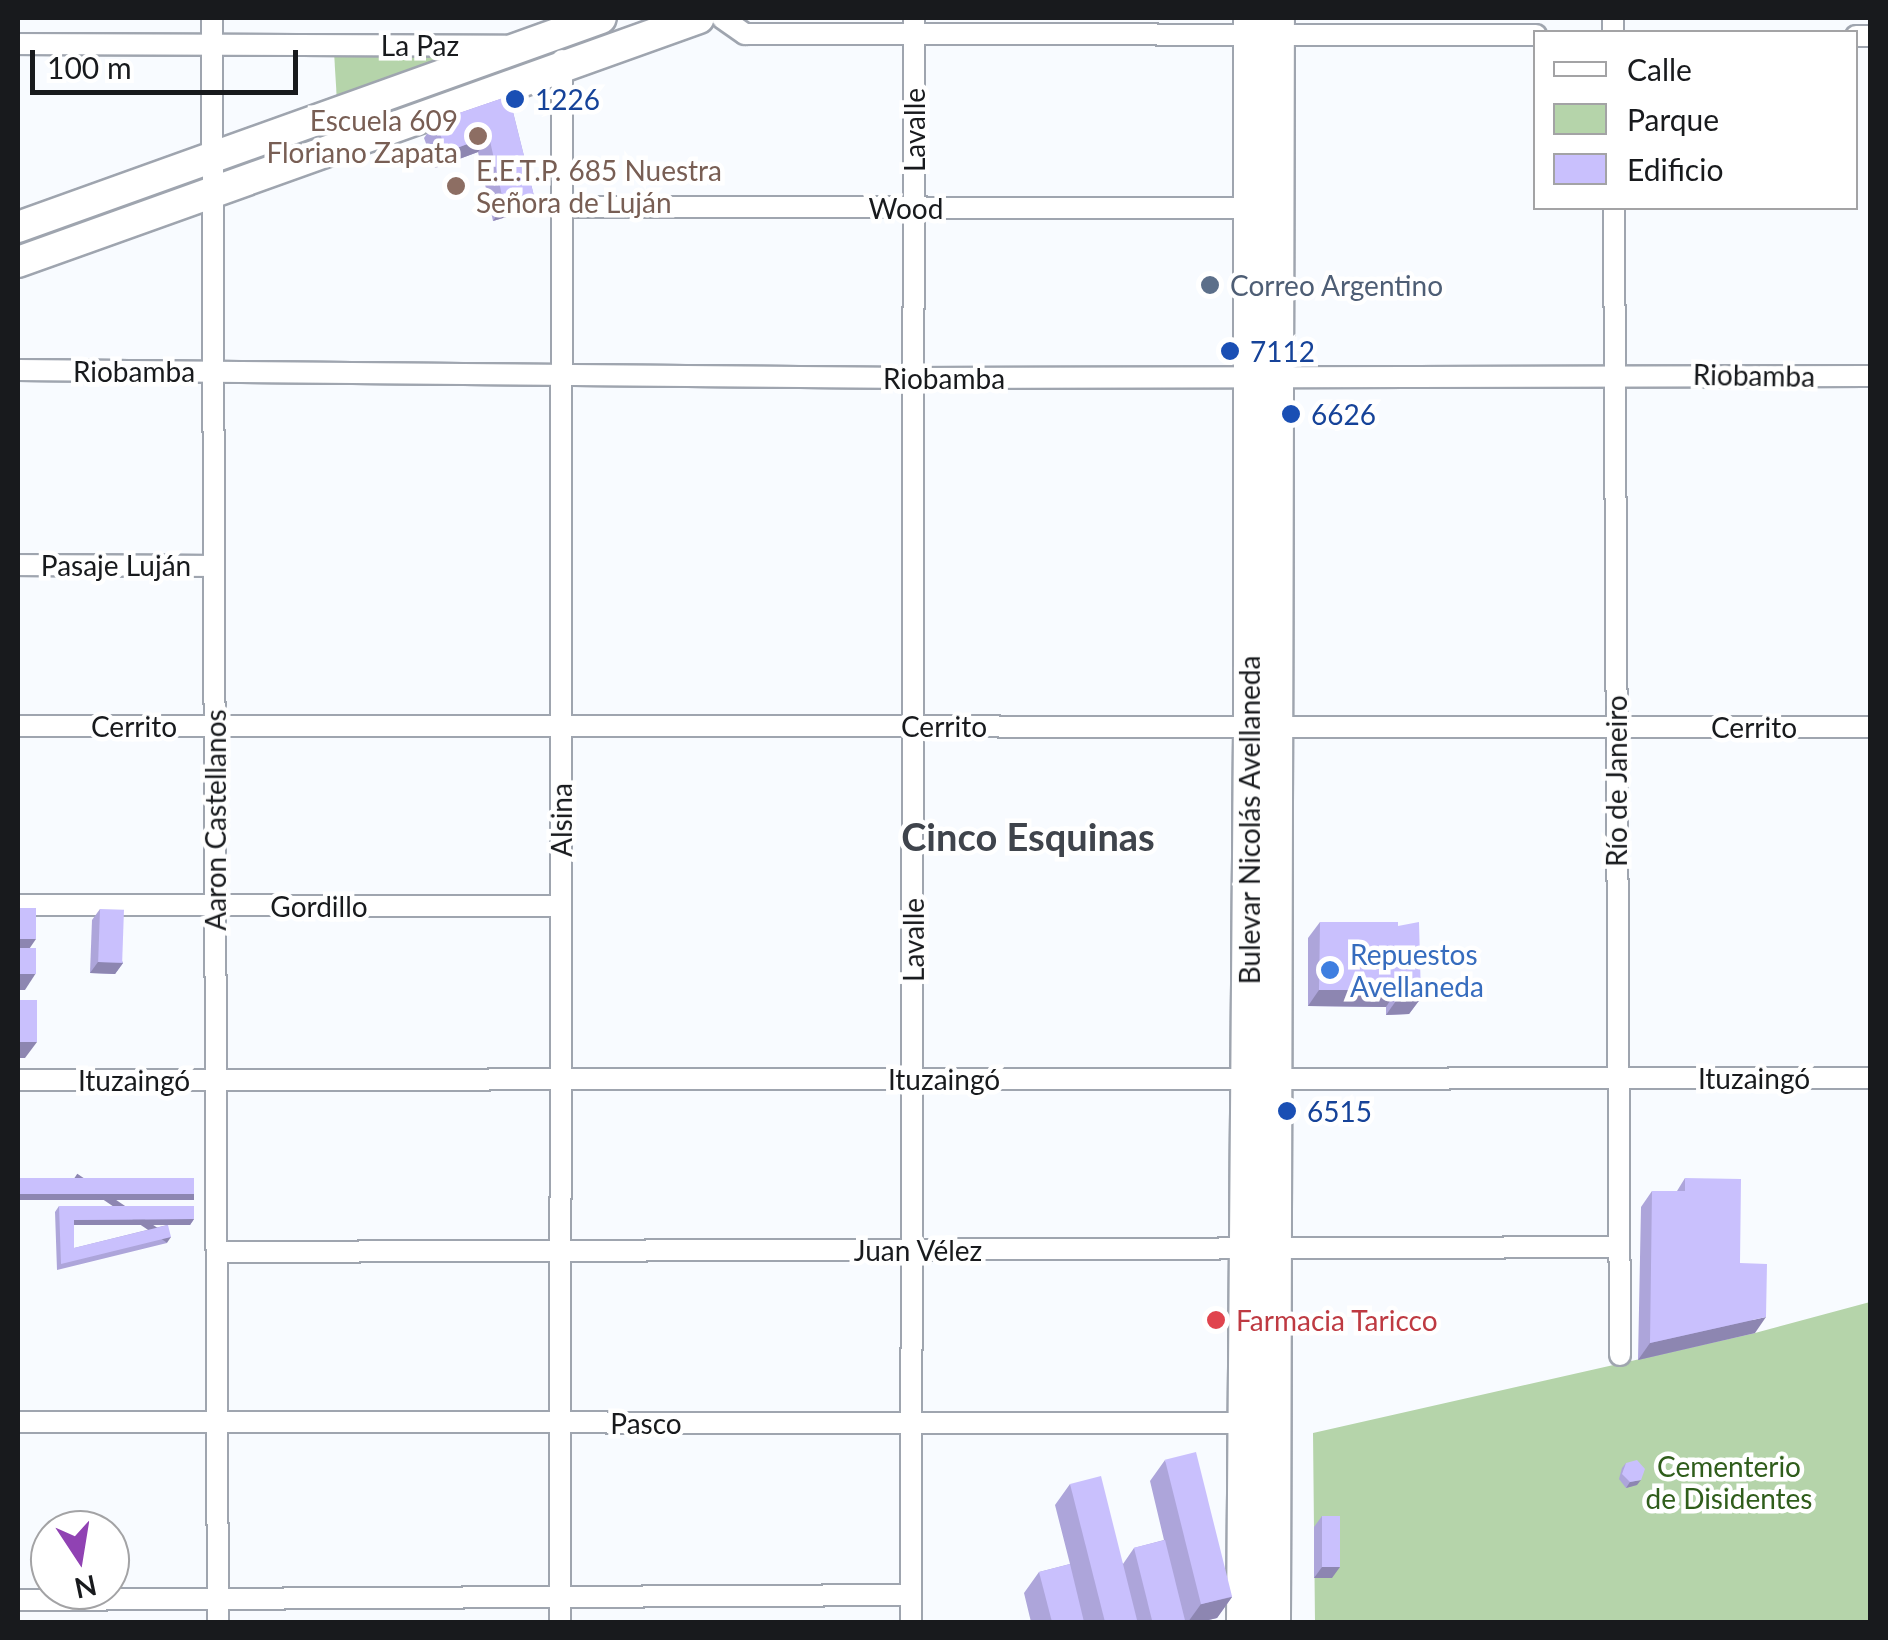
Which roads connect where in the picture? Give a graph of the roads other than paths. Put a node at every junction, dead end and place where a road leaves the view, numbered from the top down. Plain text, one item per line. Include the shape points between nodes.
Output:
1 (212, 18) edge
2 (600, 18) edge
3 (698, 18) edge
4 (722, 18) edge
5 (562, 24) edge
6 (914, 26) edge
7 (1264, 26) edge
8 (1533, 36) edge
9 (18, 44) edge
10 (212, 45) junction
11 (522, 46) junction
12 (562, 67) junction
13 (213, 156) junction
14 (212, 192) junction
15 (562, 207) junction
16 (914, 208) junction
17 (1250, 208) junction
18 (1614, 210) edge
19 (18, 227) edge
20 (18, 262) edge
21 (18, 370) edge
22 (214, 371) junction
23 (561, 374) junction
24 (1614, 374) junction
25 (1870, 376) edge
26 (1264, 377) junction
27 (914, 378) junction
28 (18, 565) edge
29 (214, 566) junction
30 (561, 725) junction
31 (18, 726) edge
32 (215, 726) junction
33 (913, 726) junction
34 (1264, 726) junction
35 (1616, 727) junction
36 (1870, 727) edge
37 (18, 906) edge
38 (216, 906) junction
39 (561, 906) junction
40 (1618, 1078) junction
41 (1870, 1078) edge
42 (912, 1079) junction
43 (1262, 1079) junction
44 (18, 1080) edge
45 (216, 1080) junction
46 (560, 1080) junction
47 (1618, 1247) junction
48 (1260, 1248) junction
49 (912, 1250) junction
50 (560, 1251) junction
51 (217, 1252) junction
52 (1620, 1355) dead end
53 (18, 1422) edge
54 (218, 1422) junction
55 (560, 1423) junction
56 (912, 1423) junction
57 (1259, 1423) junction
58 (911, 1595) junction
59 (18, 1600) edge
60 (218, 1600) junction
61 (560, 1600) junction
62 (218, 1622) edge
63 (560, 1622) edge
64 (911, 1622) edge
65 (1243, 1622) edge
66 (1274, 1622) edge

1 - 10 street, Aaron Castellanos
2 - 5 main road
3 - 12 main road
4 - 6 street via 745,34
5 - 11 main road
5 - 12 street, Alsina
6 - 7 street
6 - 16 street, Lavalle
7 - 8 street
7 - 17 main road, Bulevar Nicolás Avellaneda
7 - 26 main road, Bulevar Nicolás Avellaneda
9 - 10 street, La Paz
10 - 11 street, La Paz
10 - 13 street, Aaron Castellanos
11 - 13 main road
12 - 14 main road
12 - 15 street, Alsina
13 - 14 street, Aaron Castellanos
13 - 19 main road
14 - 20 main road
14 - 22 street, Aaron Castellanos
15 - 16 street, Wood
15 - 23 street, Alsina
16 - 17 street, Wood
16 - 27 street, Lavalle
17 - 26 main road, Bulevar Nicolás Avellaneda
18 - 24 street, Río de Janeiro
21 - 22 street, Riobamba
22 - 23 street, Riobamba
22 - 29 street, Aaron Castellanos
23 - 27 street, Riobamba
23 - 30 street, Alsina
24 - 25 street, Riobamba
24 - 26 street, Riobamba
24 - 35 street, Río de Janeiro
26 - 27 street, Riobamba
26 - 34 main road, Bulevar Nicolás Avellaneda
27 - 33 street, Lavalle
28 - 29 street, Pasaje Luján
29 - 32 street, Aaron Castellanos
30 - 32 street, Cerrito
30 - 33 street, Cerrito
30 - 39 street, Alsina
31 - 32 street, Cerrito
32 - 38 street, Aaron Castellanos
33 - 34 street, Cerrito
33 - 42 street, Lavalle
34 - 35 street, Cerrito
34 - 43 main road, Bulevar Nicolás Avellaneda
35 - 36 street, Cerrito
35 - 40 street, Río de Janeiro
37 - 38 street, Gordillo
38 - 39 street, Gordillo
38 - 45 street, Aaron Castellanos
39 - 46 street, Alsina
40 - 41 street, Ituzaingó
40 - 43 street, Ituzaingó
40 - 47 street, Río de Janeiro
42 - 43 street, Ituzaingó
42 - 46 street, Ituzaingó
42 - 49 street, Lavalle
43 - 48 main road, Bulevar Nicolás Avellaneda
44 - 45 street, Ituzaingó
45 - 46 street, Ituzaingó
45 - 51 street, Aaron Castellanos
46 - 50 street, Alsina
47 - 48 street, Juan Vélez
47 - 52 street, Río de Janeiro
48 - 49 street, Juan Vélez
48 - 57 main road, Bulevar Nicolás Avellaneda
49 - 50 street, Juan Vélez
49 - 56 street, Lavalle
50 - 51 street, Juan Vélez
50 - 55 street, Alsina
51 - 54 street, Aaron Castellanos
53 - 54 street, Pasco
54 - 55 street, Pasco
54 - 60 street, Aaron Castellanos
55 - 56 street, Pasco
55 - 61 street, Alsina
56 - 57 street, Pasco
56 - 58 street, Lavalle
57 - 65 main road, Bulevar Nicolás Avellaneda
57 - 66 main road, Bulevar Nicolás Avellaneda
58 - 61 street
58 - 64 street, Lavalle
59 - 60 street
60 - 61 street
60 - 62 street, Aaron Castellanos
61 - 63 street, Alsina

